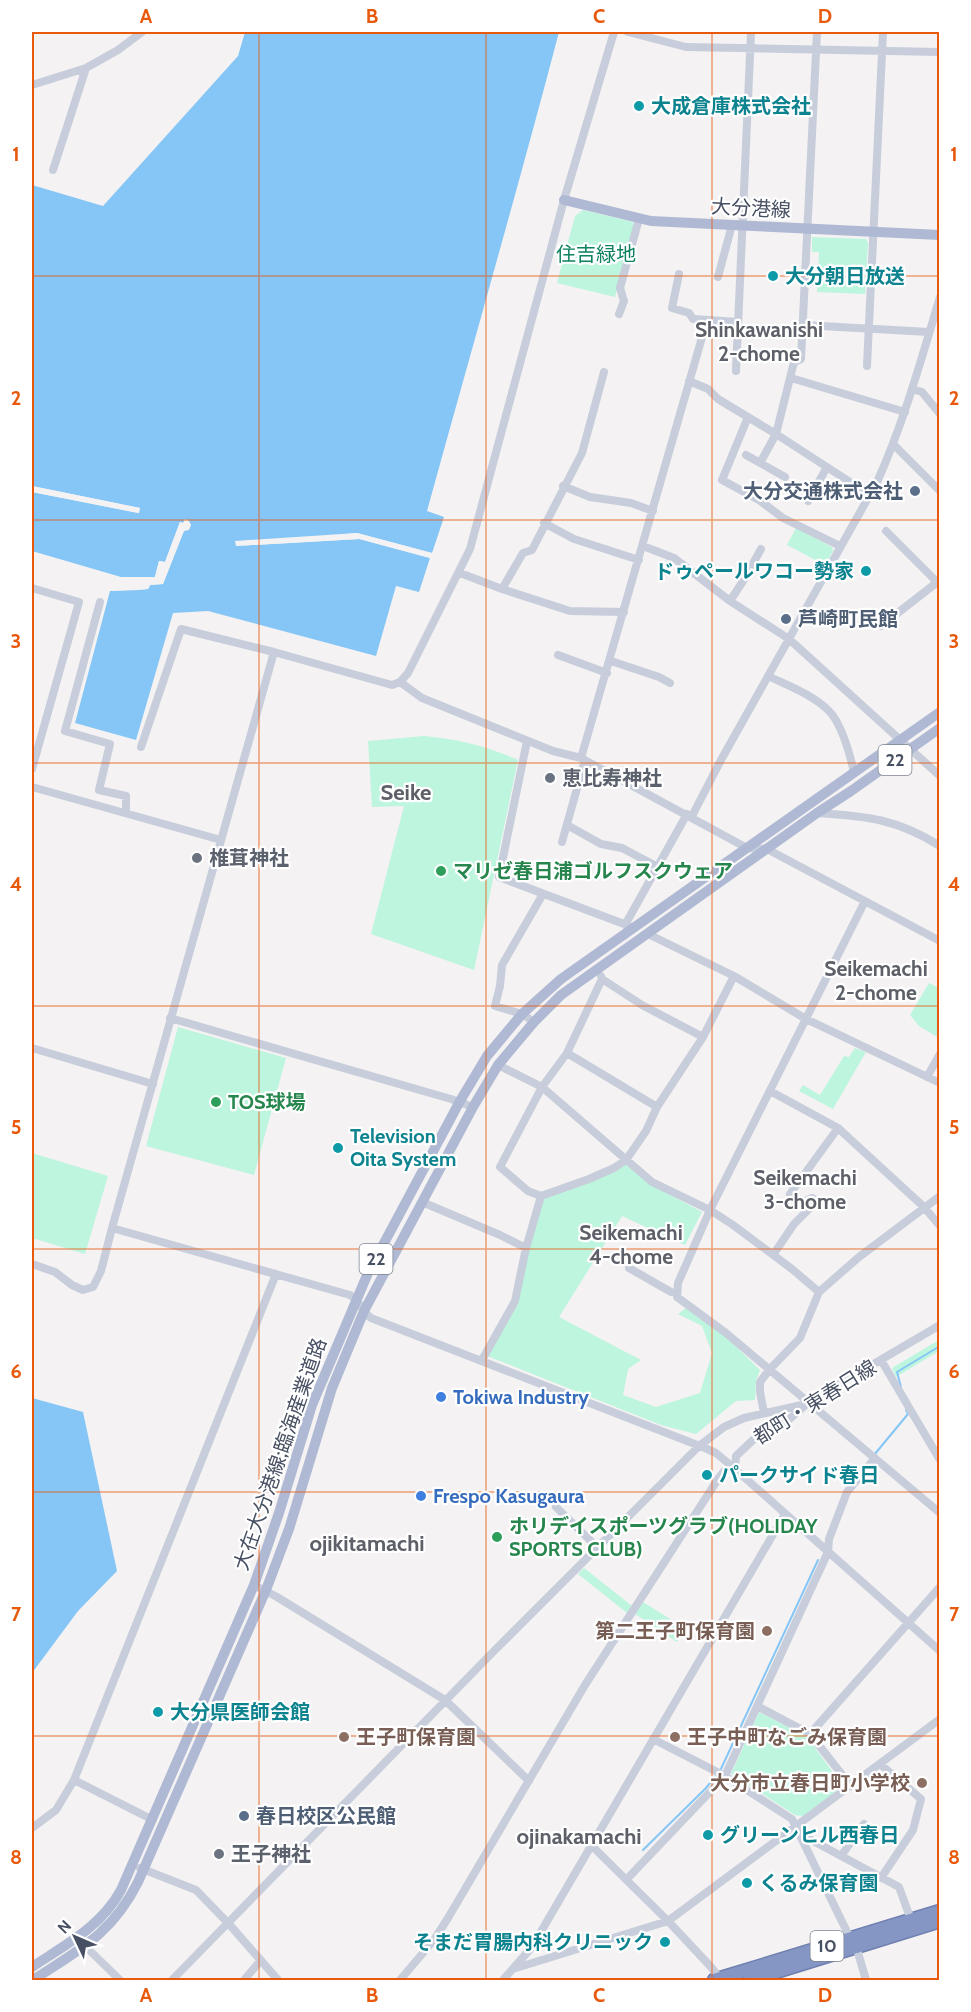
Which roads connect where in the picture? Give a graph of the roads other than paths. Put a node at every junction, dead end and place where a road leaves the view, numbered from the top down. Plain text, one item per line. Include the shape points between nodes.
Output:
1 (142, 32) edge
2 (614, 32) edge
3 (628, 32) edge
4 (751, 32) edge
5 (817, 32) edge
6 (883, 32) edge
7 (750, 49) junction
8 (817, 50) junction
9 (882, 50) junction
10 (939, 52) edge
11 (86, 68) junction
12 (32, 85) edge
13 (53, 171) dead end
14 (564, 200) junction
15 (639, 219) junction
16 (737, 225) junction
17 (809, 228) junction
18 (874, 232) junction
19 (939, 235) edge
20 (679, 274) dead end
21 (718, 277) dead end
22 (939, 297) edge
23 (620, 314) dead end
24 (707, 320) junction
25 (738, 322) junction
26 (803, 325) junction
27 (869, 328) junction
28 (929, 332) junction
29 (867, 366) dead end
30 (736, 371) dead end
31 (604, 372) dead end
32 (791, 378) junction
33 (689, 381) junction
34 (912, 389) junction
35 (905, 412) junction
36 (939, 414) edge
37 (748, 417) junction
38 (776, 434) junction
39 (894, 445) junction
40 (746, 455) dead end
41 (760, 463) junction
42 (828, 467) junction
43 (785, 477) dead end
44 (563, 486) junction
45 (939, 491) edge
46 (870, 495) junction
47 (808, 501) dead end
48 (653, 511) junction
49 (777, 514) junction
50 (544, 523) junction
51 (772, 524) dead end
52 (886, 531) dead end
53 (643, 546) junction
54 (840, 546) junction
55 (761, 549) dead end
56 (639, 560) junction
57 (460, 573) junction
58 (938, 581) edge
59 (32, 588) edge
60 (502, 589) junction
61 (730, 601) junction
62 (100, 602) dead end
63 (624, 612) junction
64 (881, 626) dead end
65 (789, 639) junction
66 (274, 652) junction
67 (558, 655) dead end
68 (610, 661) junction
69 (607, 673) junction
70 (768, 676) junction
71 (400, 682) junction
72 (670, 683) dead end
73 (939, 712) edge
74 (939, 728) edge
75 (900, 740) junction
76 (528, 741) junction
77 (141, 747) dead end
78 (910, 749) junction
79 (583, 759) junction
80 (32, 769) edge
81 (854, 772) junction
82 (939, 776) edge
83 (32, 787) edge
84 (126, 813) junction
85 (817, 813) junction
86 (689, 815) junction
87 (567, 825) junction
88 (221, 840) junction
89 (562, 842) dead end
90 (939, 846) edge
91 (747, 848) junction
92 (767, 849) junction
93 (658, 867) junction
94 (543, 894) junction
95 (865, 902) junction
96 (628, 926) junction
97 (648, 934) junction
98 (939, 941) edge
99 (599, 975) junction
100 (734, 976) junction
101 (522, 1014) junction
102 (170, 1018) junction
103 (806, 1019) junction
104 (534, 1022) junction
105 (703, 1037) junction
106 (32, 1048) edge
107 (567, 1053) junction
108 (939, 1054) edge
109 (498, 1065) junction
110 (927, 1077) junction
111 (939, 1083) edge
112 (153, 1084) junction
113 (542, 1088) junction
114 (770, 1091) junction
115 (460, 1101) junction
116 (473, 1107) junction
117 (657, 1107) junction
118 (838, 1128) junction
119 (626, 1160) junction
120 (541, 1196) junction
121 (939, 1196) edge
122 (422, 1202) junction
123 (924, 1207) junction
124 (710, 1210) junction
125 (939, 1226) edge
126 (112, 1228) junction
127 (526, 1248) junction
128 (773, 1255) junction
129 (32, 1264) edge
130 (629, 1268) dead end
131 (276, 1274) junction
132 (819, 1292) junction
133 (671, 1293) dead end
134 (356, 1299) junction
135 (364, 1311) junction
136 (939, 1325) edge
137 (482, 1360) junction
138 (881, 1360) junction
139 (769, 1370) junction
140 (809, 1402) junction
141 (764, 1413) junction
142 (699, 1446) junction
143 (875, 1458) junction
144 (939, 1460) edge
145 (735, 1469) junction
146 (556, 1507) dead end
147 (939, 1513) edge
148 (785, 1514) junction
149 (597, 1547) junction
150 (828, 1552) junction
151 (254, 1585) junction
152 (939, 1587) edge
153 (266, 1590) junction
154 (907, 1622) junction
155 (939, 1651) edge
156 (445, 1700) junction
157 (757, 1706) junction
158 (939, 1719) edge
159 (810, 1734) junction
160 (653, 1739) junction
161 (880, 1764) junction
162 (725, 1776) junction
163 (74, 1780) junction
164 (529, 1781) junction
165 (851, 1786) junction
166 (153, 1820) junction
167 (864, 1824) dead end
168 (32, 1828) edge
169 (799, 1830) junction
170 (591, 1845) junction
171 (841, 1856) junction
172 (138, 1868) junction
173 (881, 1878) junction
174 (627, 1879) junction
175 (939, 1911) edge
176 (911, 1920) junction
177 (939, 1921) edge
178 (668, 1922) junction
179 (229, 1924) junction
180 (853, 1942) junction
181 (85, 1946) junction
182 (261, 1960) junction
183 (32, 1967) edge
184 (515, 1968) junction
185 (33, 1980) edge
186 (120, 1980) edge
187 (172, 1980) edge
188 (244, 1980) edge
189 (278, 1980) edge
190 (400, 1980) edge
191 (503, 1980) edge
192 (718, 1980) edge
193 (750, 1980) edge
194 (866, 1980) edge

1 - 11 street
2 - 14 street
3 - 7 street via 686,47
4 - 7 street
5 - 8 street
6 - 9 street
7 - 8 street
7 - 16 street
8 - 9 street
8 - 17 street
9 - 10 street
9 - 18 street
11 - 12 street
11 - 13 street
14 - 15 main road, 大分港線
14 - 57 street via 477,527
15 - 16 main road, 大分港線
15 - 23 street via 620,288 624,301
16 - 17 main road, 大分港線
16 - 21 street
16 - 25 street
17 - 18 main road, 大分港線
17 - 26 street
18 - 19 main road, 大分港線
18 - 27 street
20 - 24 street via 672,308 689,313 693,319
22 - 28 street
24 - 25 street
24 - 33 street
25 - 30 street
26 - 27 street
26 - 32 street via 801,359 794,362
27 - 28 street
27 - 29 street
28 - 34 street
31 - 44 street via 582,453
32 - 35 street
32 - 38 street
33 - 37 street via 708,389
33 - 48 street
34 - 35 street
34 - 36 street via 922,392
35 - 39 street
37 - 38 street
37 - 49 street via 722,480
38 - 41 street
38 - 42 street
39 - 45 street
39 - 46 street
40 - 41 street
41 - 43 street
42 - 46 street
42 - 47 street
44 - 48 street via 590,497 631,503
44 - 50 street
46 - 54 street
48 - 53 street
49 - 51 street
49 - 54 street
50 - 56 street via 574,539
50 - 60 street via 532,550 522,553
52 - 58 street
53 - 56 street
53 - 61 street via 674,558
54 - 65 street
55 - 61 street
56 - 63 street
57 - 60 street
57 - 71 street
58 - 64 street
59 - 80 street via 79,602
60 - 63 street via 570,611
61 - 65 street
62 - 84 street via 65,731 110,744 99,790 126,796
63 - 68 street
65 - 70 street
65 - 75 street
66 - 71 street via 392,685
66 - 77 street via 181,629
66 - 88 street
67 - 69 street
68 - 69 street
68 - 72 street
69 - 79 street
70 - 81 street via 831,712 845,740
70 - 86 street
71 - 76 street via 422,698
73 - 75 main road, 大在大分港線;臨海産業道路 / 22
74 - 78 main road, 大在大分港線;臨海産業道路 / 22
75 - 78 street
75 - 81 main road, 大在大分港線;臨海産業道路 / 22
76 - 79 street
76 - 94 street via 499,877
78 - 82 street
78 - 85 main road, 大在大分港線;臨海産業道路 / 22
79 - 86 street
79 - 87 street
81 - 91 main road, 大在大分港線;臨海産業道路 / 22
83 - 84 street
84 - 88 street
85 - 90 street via 884,820
85 - 92 main road, 大在大分港線;臨海産業道路 / 22
86 - 91 street
86 - 93 street
87 - 89 street
87 - 93 street via 601,844 622,848
88 - 102 street
91 - 92 street
91 - 96 main road, 大在大分港線;臨海産業道路 / 22
92 - 95 street
92 - 97 main road, 大在大分港線;臨海産業道路 / 22
93 - 96 street
94 - 96 street
94 - 101 street via 502,965 495,1006
95 - 98 street
95 - 103 street
96 - 101 main road, 大在大分港線;臨海産業道路 / 22
97 - 99 main road, 大在大分港線;臨海産業道路 / 22
97 - 100 street
99 - 104 main road, 大在大分港線;臨海産業道路 / 22 via 561,995
99 - 105 street via 642,1005
99 - 107 street
100 - 103 street
100 - 105 street
101 - 104 street
101 - 115 main road, 大在大分港線;臨海産業道路 / 22 via 487,1056
102 - 112 street
102 - 115 street
103 - 110 street
103 - 114 street
104 - 109 main road, 大在大分港線;臨海産業道路 / 22
105 - 117 street
106 - 112 street
107 - 113 street
107 - 117 street
108 - 110 street
109 - 113 street
109 - 116 main road, 大在大分港線;臨海産業道路 / 22
110 - 111 street
112 - 126 street
113 - 119 street
113 - 120 street via 500,1167 528,1191
114 - 118 street
114 - 124 street
115 - 116 street
115 - 134 main road, 大在大分港線;臨海産業道路 / 22
116 - 122 main road, 大在大分港線;臨海産業道路 / 22
117 - 119 street
118 - 123 street
118 - 128 street via 790,1194 802,1202 812,1198 817,1201
119 - 120 street via 589,1179
119 - 124 street via 652,1182
120 - 127 street
121 - 123 street
122 - 127 street
122 - 135 main road, 大在大分港線;臨海産業道路 / 22
123 - 125 street
123 - 132 street
124 - 128 street
124 - 139 street via 678,1283 677,1297
126 - 129 street via 93,1287 83,1290 55,1272
126 - 131 street
127 - 137 street via 515,1302
128 - 132 street
130 - 133 street
131 - 134 street
131 - 163 street
132 - 139 street via 800,1338
134 - 135 street
134 - 151 main road, 大在大分港線;臨海産業道路 / 22 via 312,1406
135 - 137 street via 371,1318
135 - 153 main road, 大在大分港線;臨海産業道路 / 22 via 332,1388
136 - 138 street, 都町・東春日線
137 - 142 street
138 - 140 street, 都町・東春日線
138 - 144 street
139 - 140 street
139 - 141 street via 760,1387
140 - 141 street
140 - 143 street
140 - 145 street, 都町・東春日線 via 786,1422 745,1447 736,1456
141 - 142 street via 735,1422
142 - 145 street via 716,1453
142 - 149 street
143 - 147 street
143 - 150 street via 847,1492
145 - 148 street
145 - 164 street, 都町・東春日線 via 725,1470 718,1479 573,1705
146 - 149 street
148 - 150 street
148 - 160 street
149 - 156 street
150 - 154 street
150 - 157 street
151 - 153 street
151 - 166 main road, 大在大分港線;臨海産業道路 / 22
152 - 154 street
153 - 156 street
153 - 172 main road, 大在大分港線;臨海産業道路 / 22
154 - 155 street
154 - 159 street
156 - 164 street
156 - 179 street
157 - 159 street
157 - 162 street
158 - 161 street
159 - 165 street
160 - 162 street
160 - 170 street
161 - 165 street
161 - 173 street via 921,1799 913,1830
162 - 169 street via 792,1819
162 - 174 street
163 - 166 street
163 - 168 street via 56,1810
164 - 190 street, 都町・東春日線 via 436,1936
165 - 169 street
166 - 172 main road, 大在大分港線;臨海産業道路 / 22
167 - 171 street
169 - 171 street
169 - 178 street
169 - 180 street
170 - 174 street
170 - 184 street via 532,1947
171 - 173 street
172 - 179 street via 196,1890
172 - 181 main road, 大在大分港線;臨海産業道路 / 22 via 132,1895 114,1920
172 - 183 main road, 大在大分港線;臨海産業道路 / 22 via 100,1920
173 - 176 street via 899,1887
174 - 178 street
175 - 176 highway, 10
176 - 180 highway, 10
177 - 180 highway, 10
178 - 184 street
178 - 192 street via 711,1967
179 - 182 street
179 - 187 street
180 - 192 highway, 10
180 - 193 highway, 10
180 - 194 street
181 - 185 main road, 大在大分港線;臨海産業道路 / 22
181 - 186 street
182 - 188 street
182 - 189 street
184 - 191 street

